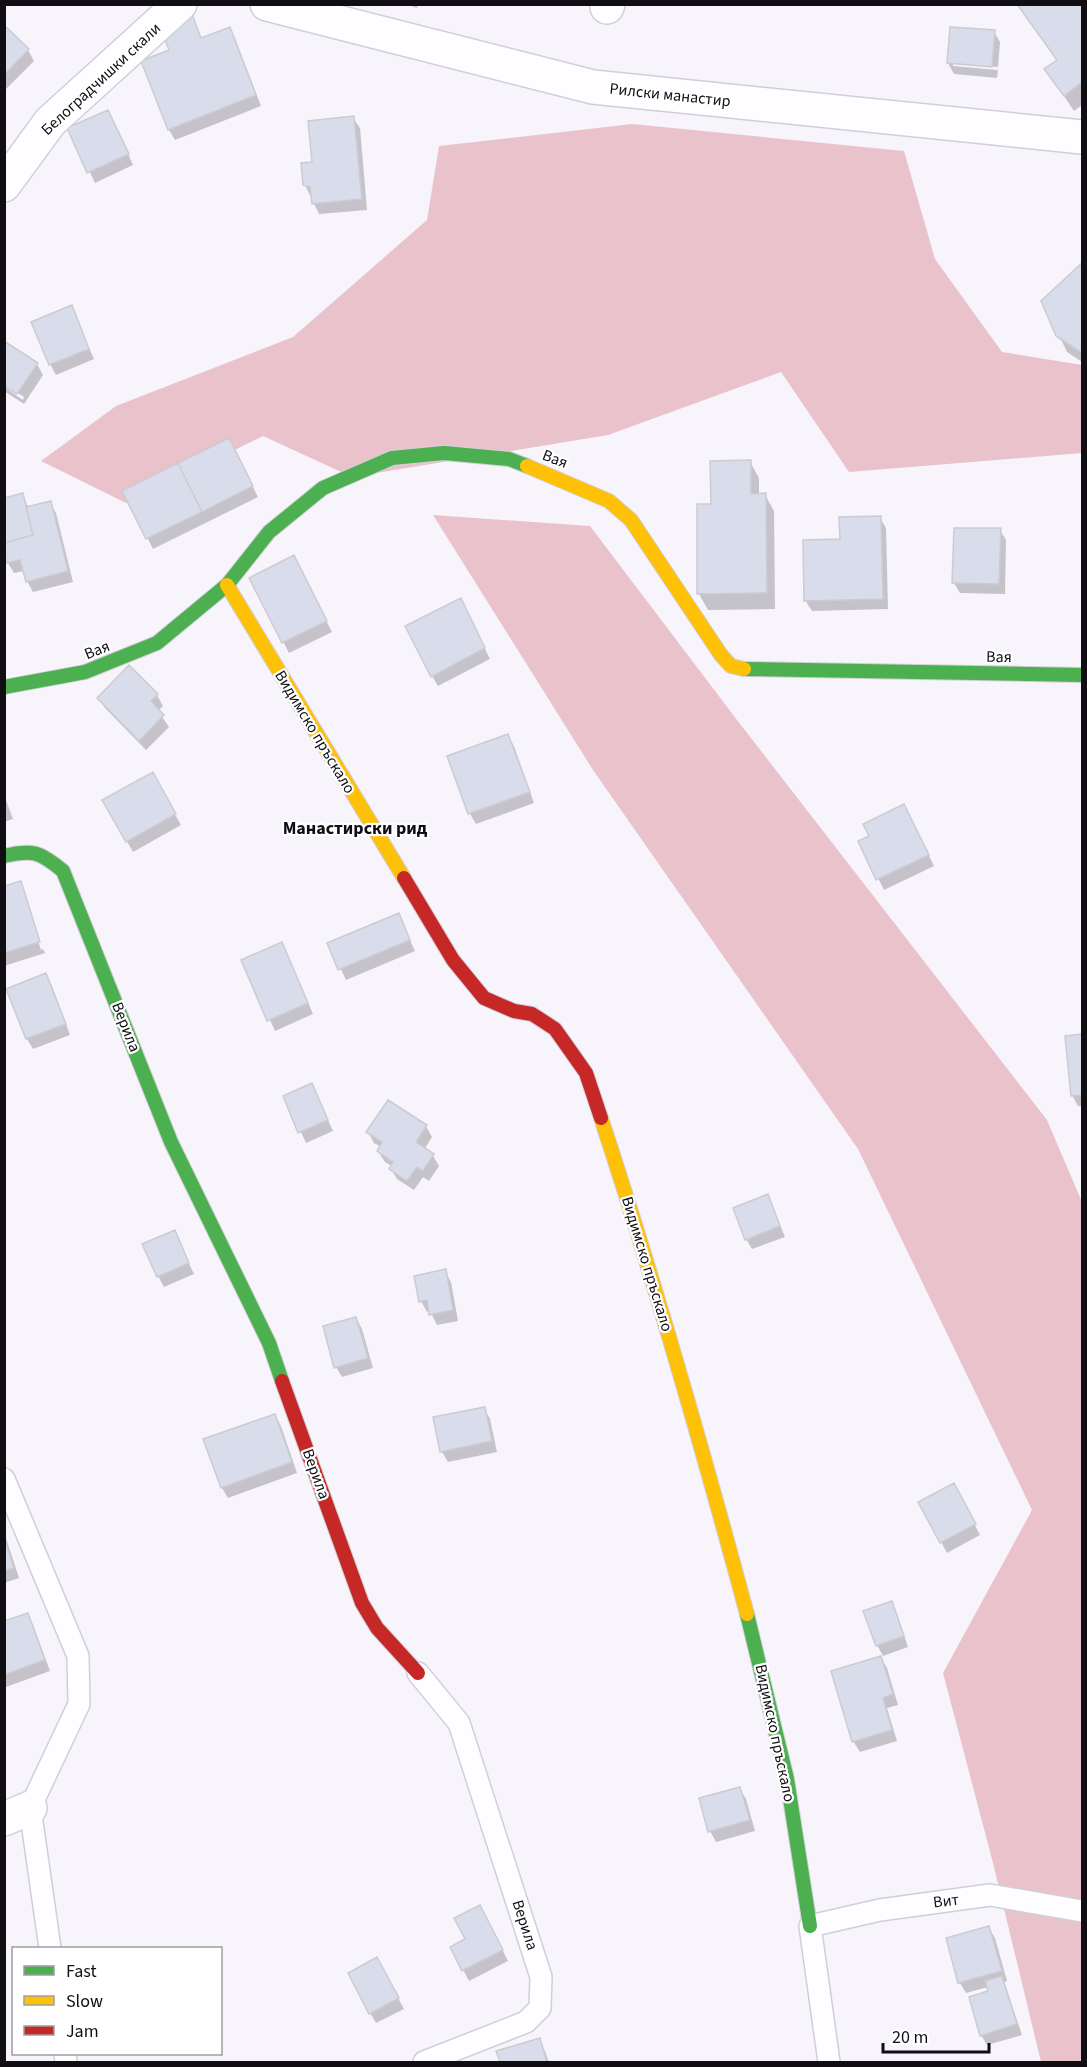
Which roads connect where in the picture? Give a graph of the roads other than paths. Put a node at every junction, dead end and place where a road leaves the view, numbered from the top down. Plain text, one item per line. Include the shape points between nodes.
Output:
1 (180, 4) edge
2 (267, 4) edge
3 (1083, 137) edge
4 (9, 168) edge
5 (226, 585) junction
6 (1083, 675) edge
7 (4, 687) edge
8 (4, 856) edge
9 (4, 1479) edge
10 (418, 1673) joint
11 (17, 1814) edge
12 (1083, 1911) edge
13 (810, 1926) junction
14 (50, 1947) edge
15 (424, 2062) edge
16 (829, 2062) edge

1 - 4 street, Белоградчишки скали via 50,122
2 - 3 street, Рилски манастир via 593,87
5 - 6 street, Вая via 269,532 323,488 393,458 444,453 509,459 609,501 631,520 731,666
5 - 7 street, Вая via 157,643 85,672
5 - 13 street, Видимско пръскало via 453,960 484,998 532,1014 555,1029 586,1073 682,1378 756,1647 787,1779
8 - 10 street, Верила via 25,851 47,858 63,871 171,1142 269,1343 362,1603 377,1628
9 - 11 lane via 78,1656 80,1704
10 - 15 lane, Верила via 459,1724 541,1977 540,2008 526,2022
11 - 14 lane
12 - 13 lane, Вит via 990,1896 879,1910
13 - 16 lane, Видимско пръскало

